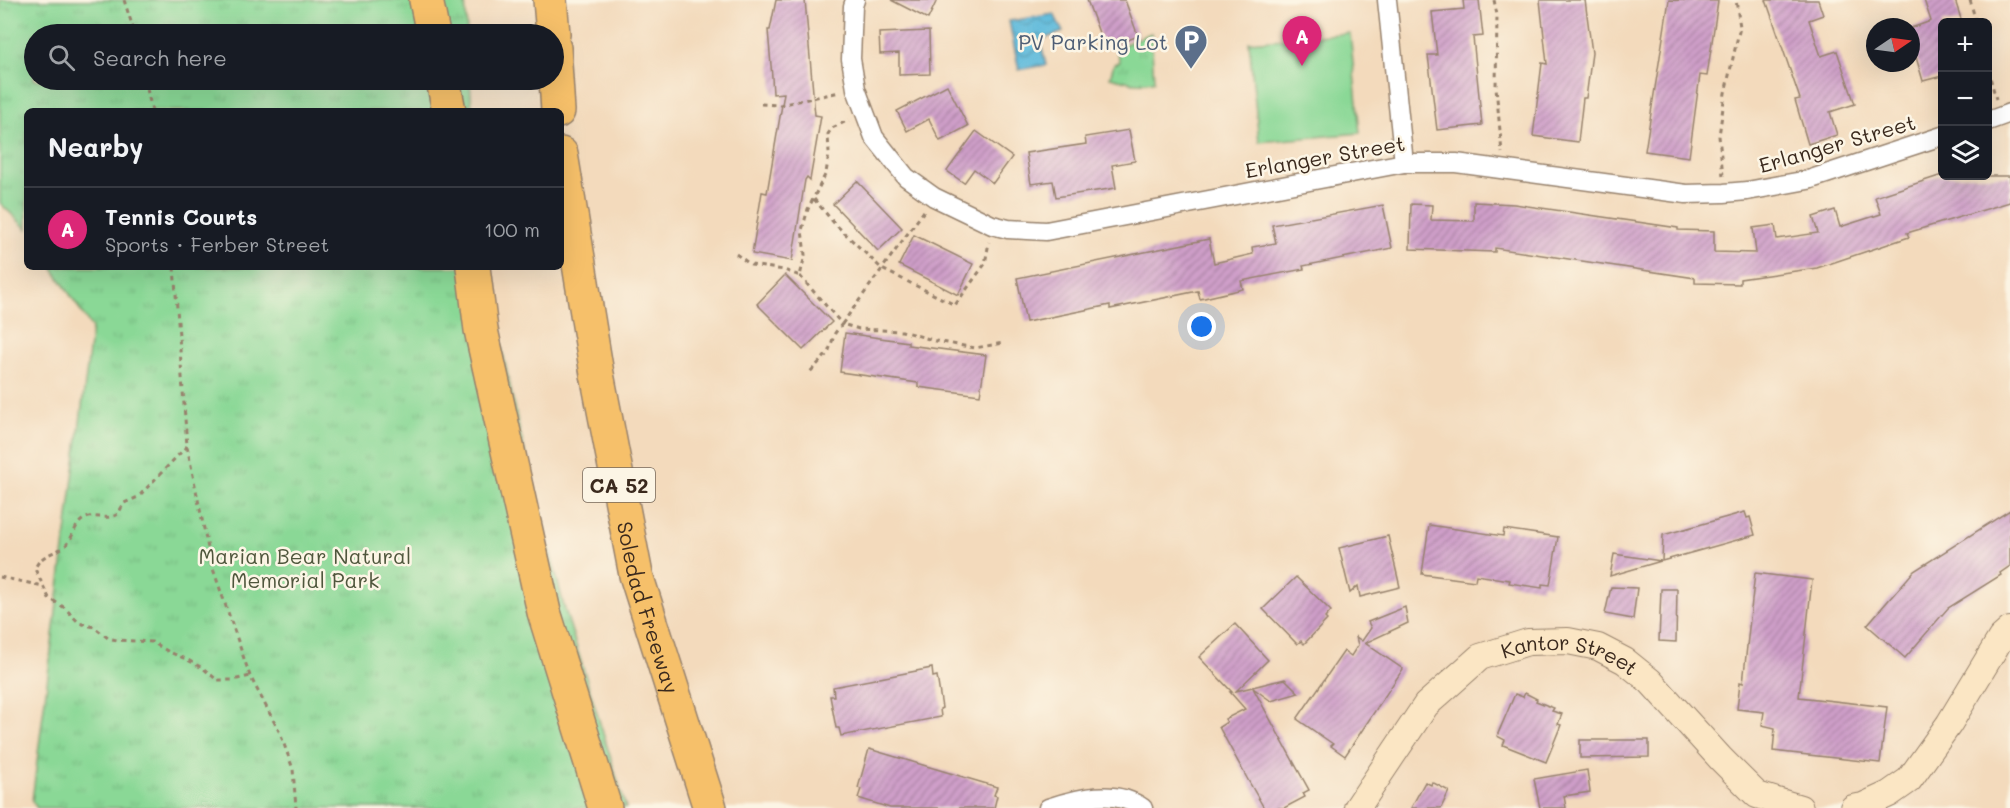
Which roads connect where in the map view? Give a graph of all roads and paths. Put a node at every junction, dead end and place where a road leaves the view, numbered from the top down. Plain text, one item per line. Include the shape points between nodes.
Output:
1 (124, 0) edge
2 (426, 0) edge
3 (450, 0) edge
4 (550, 0) edge
5 (855, 0) edge
6 (1387, 0) edge
7 (1494, 0) edge
8 (1736, 0) edge
9 (1970, 0) edge
10 (1975, 18) edge
11 (132, 24) edge
12 (431, 24) edge
13 (451, 24) edge
14 (552, 24) edge
15 (1988, 72) edge
16 (856, 88) junction
17 (147, 90) edge
18 (445, 90) edge
19 (454, 90) edge
20 (557, 90) edge
21 (761, 104) dead end
22 (151, 108) edge
23 (448, 108) edge
24 (455, 108) edge
25 (558, 108) edge
26 (864, 114) junction
27 (1999, 116) edge
28 (1938, 137) edge
29 (1404, 163) junction
30 (1503, 170) junction
31 (564, 172) edge
32 (1724, 193) junction
33 (934, 198) junction
34 (814, 199) junction
35 (992, 225) junction
36 (736, 254) dead end
37 (882, 269) junction
38 (174, 270) edge
39 (473, 270) edge
40 (800, 276) junction
41 (842, 324) junction
42 (1004, 343) dead end
43 (809, 373) dead end
44 (187, 446) junction
45 (0, 577) edge
46 (44, 585) junction
47 (2010, 630) edge
48 (250, 676) junction
49 (296, 808) edge
50 (605, 808) edge
51 (710, 808) edge
52 (1048, 808) edge
53 (1143, 808) edge
54 (1357, 808) edge
55 (1800, 808) edge
56 (1853, 808) edge

1 - 11 path
2 - 12 highway
3 - 13 highway
4 - 14 highway
5 - 16 street, Erlanger Street via 851,59
6 - 29 street
7 - 30 path
8 - 32 path via 1740,27 1719,136
9 - 10 path
15 - 27 path
16 - 21 path via 780,105
16 - 26 street, Erlanger Street
17 - 22 path
18 - 23 highway
19 - 24 highway
20 - 25 highway
26 - 33 street, Erlanger Street via 874,137 906,177
26 - 34 path via 832,128 828,134 826,173
28 - 32 street, Erlanger Street via 1808,180
29 - 30 street, Erlanger Street via 1456,163
29 - 35 street, Erlanger Street via 1046,231
30 - 32 street, Erlanger Street via 1686,194
31 - 51 highway, Soledad Freeway / CA 52 via 597,374 636,575
33 - 35 street, Erlanger Street
33 - 37 path
34 - 37 path
34 - 40 path via 802,230 805,255
35 - 37 path via 986,264 955,305
36 - 40 path via 751,266
37 - 41 path
38 - 44 path
39 - 50 highway via 481,330 544,612
40 - 41 path
41 - 42 path via 902,331 975,348
41 - 43 path via 828,353
44 - 46 path via 138,497 124,503 118,514 81,521 67,545 36,565
44 - 48 path via 211,563
45 - 46 path
46 - 48 path via 49,598 79,624 94,627 108,638 152,642 204,669 217,681
47 - 56 street via 1909,780 1889,794
48 - 49 path via 280,733 293,769
52 - 53 street via 1075,799 1113,796
54 - 55 street, Kantor Street via 1425,705 1480,657 1528,642 1568,641 1598,647 1625,662 1650,681 1757,795

